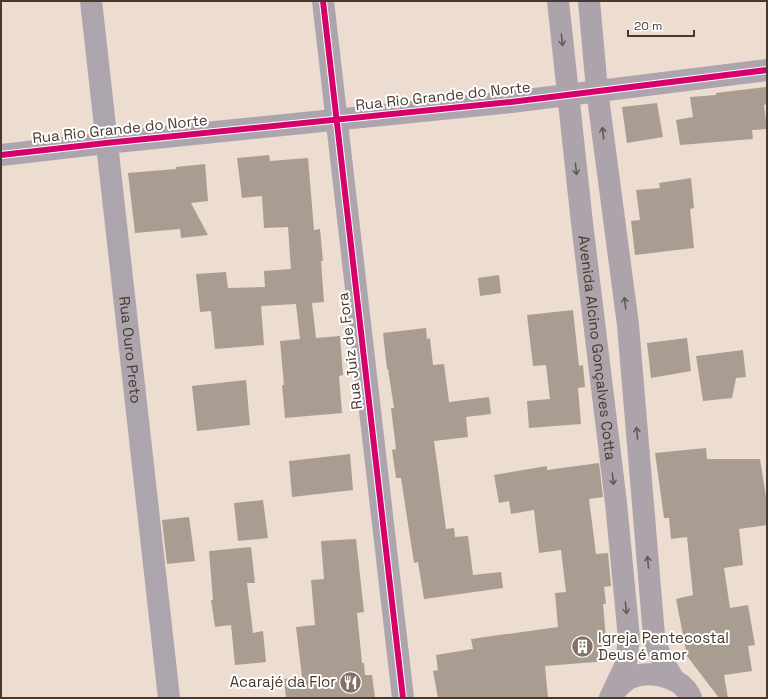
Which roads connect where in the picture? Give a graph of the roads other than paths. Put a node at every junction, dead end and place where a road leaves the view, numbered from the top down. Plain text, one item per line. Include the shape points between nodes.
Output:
1 (90, 1) edge
2 (323, 1) edge
3 (558, 1) edge
4 (588, 1) edge
5 (767, 70) edge
6 (598, 90) junction
7 (568, 94) junction
8 (337, 120) junction
9 (106, 143) junction
10 (1, 155) edge
11 (674, 680) junction
12 (612, 695) edge
13 (169, 698) edge
14 (403, 698) edge
15 (691, 698) edge

1 - 9 street, Rua Ouro Preto
2 - 8 street, Rua Juiz de Fora
3 -> 7 main road, Avenida Alcino Gonçalves Cotta
4 - 6 main road, Avenida Alcino Gonçalves Cotta
5 - 6 street, Rua Rio Grande do Norte
6 - 7 street, Rua Rio Grande do Norte
11 -> 6 main road, Avenida Alcino Gonçalves Cotta via 660,656 654,636 628,325
7 - 8 street, Rua Rio Grande do Norte
7 -> 12 main road, Avenida Alcino Gonçalves Cotta via 616,503 629,638 626,664
8 - 9 street, Rua Rio Grande do Norte
8 - 14 street, Rua Juiz de Fora
9 - 10 street, Rua Rio Grande do Norte
9 - 13 street, Rua Ouro Preto
11 - 12 main road via 653,674 630,678
11 - 15 main road via 690,694

